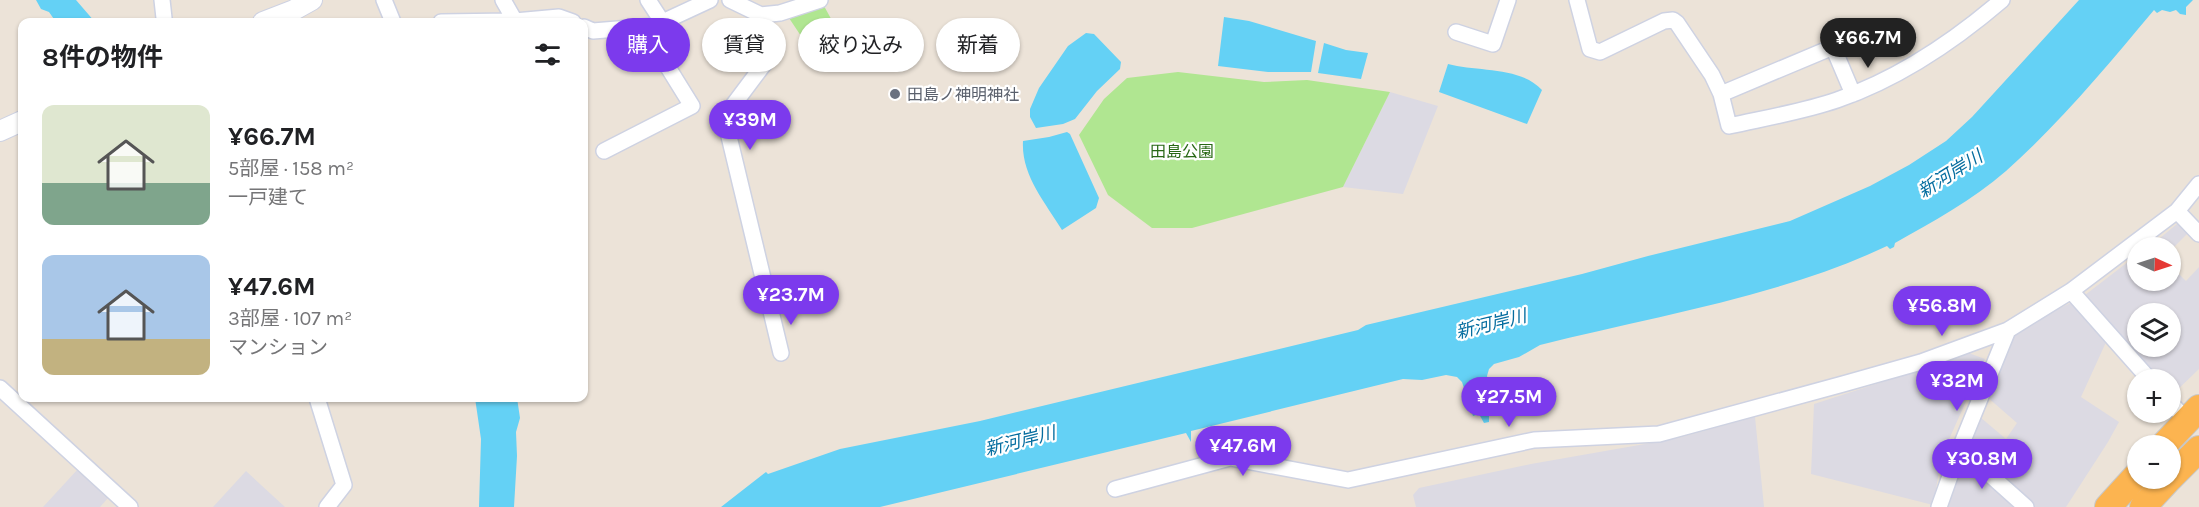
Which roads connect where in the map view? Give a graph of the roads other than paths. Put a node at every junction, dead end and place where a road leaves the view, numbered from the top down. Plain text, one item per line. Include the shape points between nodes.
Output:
1 (162, 0) edge
2 (312, 0) edge
3 (384, 0) edge
4 (503, 0) edge
5 (648, 0) edge
6 (710, 0) edge
7 (730, 0) edge
8 (820, 0) edge
9 (1508, 0) edge
10 (1577, 0) edge
11 (2002, 0) edge
12 (761, 15) junction
13 (164, 18) dead end
14 (273, 18) edge
15 (391, 18) edge
16 (513, 18) edge
17 (660, 18) edge
18 (673, 18) edge
19 (588, 29) edge
20 (606, 30) edge
21 (1456, 33) dead end
22 (671, 72) edge
23 (1721, 94) junction
24 (1853, 94) junction
25 (18, 123) edge
26 (0, 131) edge
27 (604, 151) dead end
28 (2199, 184) edge
29 (2177, 211) junction
30 (2199, 234) edge
31 (2071, 291) junction
32 (2008, 330) junction
33 (781, 353) dead end
34 (2140, 369) edge
35 (0, 388) edge
36 (318, 402) edge
37 (2185, 410) edge
38 (2170, 435) edge
39 (1960, 448) junction
40 (2199, 449) edge
41 (2181, 467) edge
42 (2127, 486) edge
43 (1115, 489) dead end
44 (2160, 489) edge
45 (130, 507) edge
46 (327, 507) edge
47 (1939, 507) edge
48 (2026, 507) edge
49 (2108, 507) edge
50 (2143, 507) edge

1 - 13 street
2 - 14 street
3 - 15 street
4 - 16 street
5 - 17 street
6 - 18 street
7 - 12 street
8 - 12 street
9 - 21 street via 1493,44
10 - 23 street via 1590,50 1594,52 1673,20 1682,28
11 - 24 street via 1930,55
12 - 33 street via 770,38 764,64 734,104 726,124
19 - 20 street
22 - 27 street via 692,106
23 - 24 street via 1729,126
23 - 24 street via 1833,47
25 - 26 street
28 - 29 street
29 - 30 street
29 - 31 street
31 - 32 street
31 - 34 street
32 - 39 street
32 - 43 street via 1920,362 1659,434 1534,440 1348,480 1230,458
35 - 45 street
36 - 46 street via 344,485
37 - 38 highway
39 - 47 street
39 - 48 street
40 - 41 highway
42 - 49 highway
44 - 50 highway

